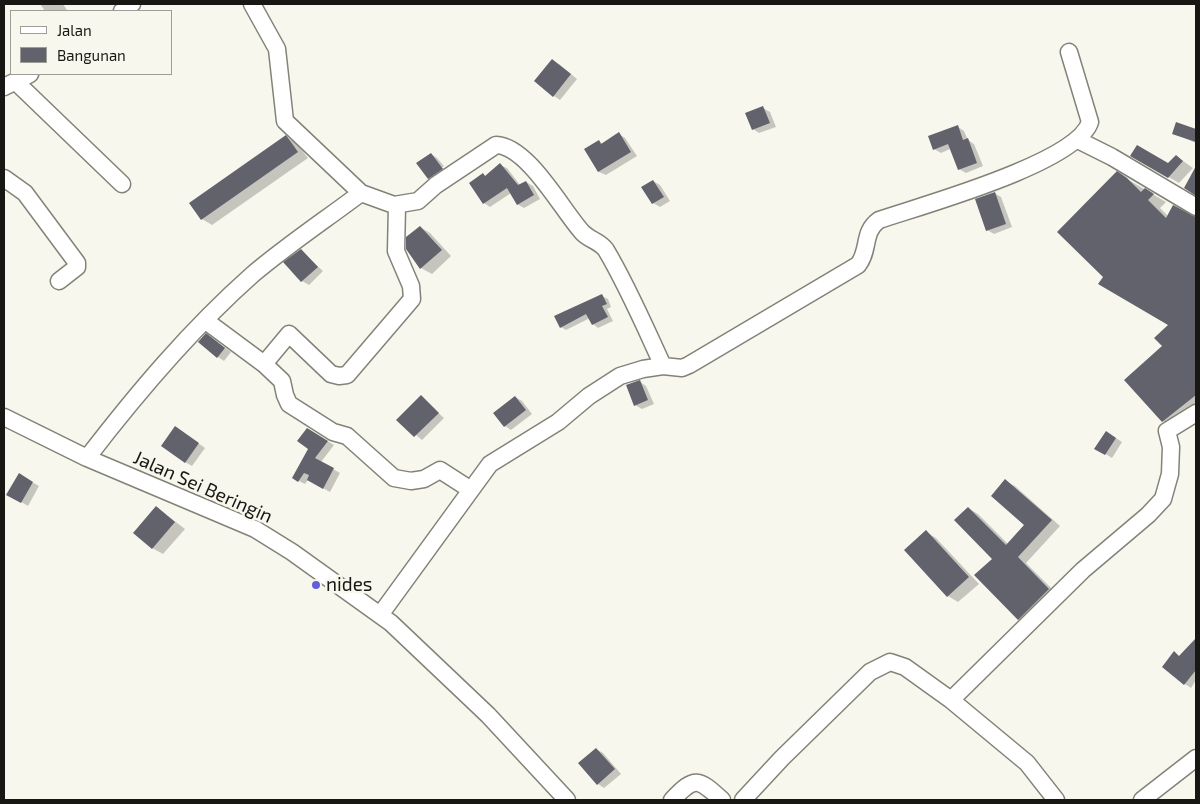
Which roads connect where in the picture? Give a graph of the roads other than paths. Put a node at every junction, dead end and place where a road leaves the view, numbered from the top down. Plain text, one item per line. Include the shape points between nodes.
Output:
1 (252, 4) edge
2 (1069, 52) dead end
3 (17, 81) edge
4 (1078, 140) junction
5 (4, 178) edge
6 (122, 184) dead end
7 (361, 193) junction
8 (397, 206) junction
9 (1196, 208) edge
10 (59, 282) dead end
11 (206, 321) junction
12 (264, 364) junction
13 (663, 366) junction
14 (1196, 413) edge
15 (4, 417) edge
16 (87, 458) junction
17 (471, 490) junction
18 (380, 615) junction
19 (951, 700) junction
20 (1196, 758) edge
21 (567, 800) edge
22 (672, 800) edge
23 (722, 800) edge
24 (743, 800) edge
25 (1056, 800) edge
26 (1142, 800) edge

1 - 7 street via 277,49 285,121
2 - 4 street via 1090,122
3 - 6 street
4 - 9 street
4 - 13 street via 1022,171 878,220 869,230 864,255 858,265 689,365 682,368
5 - 10 street via 25,193 77,263 77,268
7 - 8 street
7 - 11 street via 252,275
8 - 12 street via 396,251 411,286 412,299 347,374 331,374 289,334
8 - 13 street via 418,201 496,145 507,147 532,168 583,232 605,248
11 - 12 street
11 - 16 street via 138,393
12 - 17 street via 282,380 289,404 333,432 347,436 394,478 418,480 440,470
13 - 17 street via 620,376 589,396 558,422 490,464
14 - 19 street via 1166,433 1171,447 1170,474 1164,499 1083,570
15 - 16 street, Jalan Sei Beringin
16 - 18 street, Jalan Sei Beringin via 255,529
17 - 18 street
18 - 21 street, Jalan Sei Beringin via 442,669
19 - 24 street via 896,662 884,663 864,678
19 - 25 street via 1027,763
20 - 26 street
22 - 23 street via 684,786 695,781 703,783

